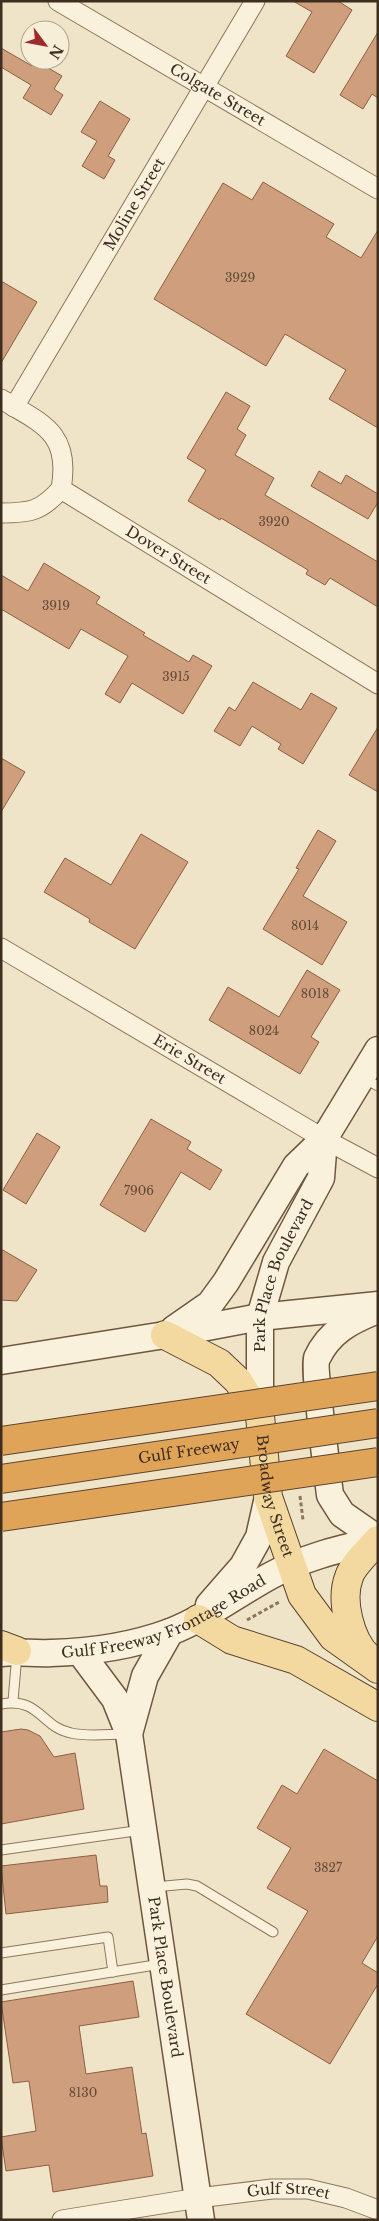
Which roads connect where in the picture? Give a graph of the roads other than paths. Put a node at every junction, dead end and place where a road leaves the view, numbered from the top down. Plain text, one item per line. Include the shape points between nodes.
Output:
1 (58, 1) edge
2 (255, 1) edge
3 (204, 87) junction
4 (378, 189) edge
5 (8, 403) edge
6 (61, 489) junction
7 (1, 513) edge
8 (378, 684) edge
9 (1, 948) edge
10 (378, 1050) edge
11 (370, 1082) edge
12 (324, 1139) junction
13 (378, 1168) edge
14 (378, 1305) edge
15 (378, 1310) edge
16 (260, 1317) junction
17 (165, 1335) junction
18 (1, 1360) edge
19 (378, 1386) edge
20 (260, 1416) junction
21 (378, 1423) edge
22 (1, 1441) edge
23 (378, 1462) edge
24 (1, 1480) edge
25 (268, 1497) junction
26 (1, 1518) edge
27 (378, 1540) edge
28 (292, 1566) junction
29 (198, 1619) junction
30 (170, 1632) junction
31 (6, 1650) edge
32 (80, 1652) junction
33 (378, 1668) edge
34 (13, 1702) junction
35 (1, 1704) edge
36 (378, 1707) edge
37 (129, 1734) junction
38 (145, 1829) junction
39 (1, 1850) edge
40 (153, 1888) junction
41 (273, 1932) dead end
42 (1, 1953) edge
43 (164, 1964) junction
44 (113, 1972) junction
45 (1, 1990) edge
46 (200, 2209) edge
47 (378, 2210) edge
48 (62, 2220) edge

1 - 3 street, Colgate Street
2 - 3 street, Moline Street
3 - 4 street, Colgate Street
3 - 5 street, Moline Street
5 - 6 street via 46,426 58,444 65,468
6 - 7 street via 46,506 23,513
6 - 8 street, Dover Street
9 - 12 street, Erie Street
10 - 11 main road, Park Place Boulevard
11 - 12 main road, Park Place Boulevard
12 - 13 street, Erie Street
12 - 16 main road, Park Place Boulevard via 321,1178 276,1262
12 - 17 main road, Park Place Boulevard via 296,1166 210,1304
14 - 16 main road
15 - 27 main road via 349,1322 328,1339 316,1360 330,1495 342,1514
16 - 17 main road
16 - 20 main road, Park Place Boulevard
17 - 18 main road
17 - 20 main road, Broadway Street via 219,1363 238,1381
19 - 22 highway, bridge
20 - 25 main road, Broadway Street
21 - 24 highway, Gulf Freeway, bridge
23 - 26 highway, bridge
25 - 28 main road, Broadway Street
25 - 29 main road via 259,1537 243,1566
27 - 28 main road, Gulf Freeway Frontage Road via 318,1554
27 - 33 main road via 349,1576 346,1615 362,1651
28 - 29 main road, Gulf Freeway Frontage Road
28 - 33 main road, Broadway Street via 302,1595 334,1637 352,1653
29 - 30 main road, Gulf Freeway Frontage Road
29 - 36 main road via 232,1640 296,1660
30 - 32 main road, Gulf Freeway Frontage Road via 122,1646
30 - 37 main road, Park Place Boulevard via 145,1676
31 - 32 main road, Gulf Freeway Frontage Road
31 - 34 lane
32 - 37 main road, Park Place Boulevard via 116,1699
34 - 35 lane
34 - 37 lane via 32,1706 51,1723 70,1733
37 - 38 main road, Park Place Boulevard
38 - 39 lane
38 - 40 main road, Park Place Boulevard
40 - 41 lane via 197,1886
40 - 43 main road, Park Place Boulevard
42 - 44 lane via 108,1937
43 - 44 lane
43 - 46 main road, Park Place Boulevard
44 - 45 lane
46 - 47 street, Gulf Street via 272,2189 308,2189
46 - 48 street, Gulf Street

